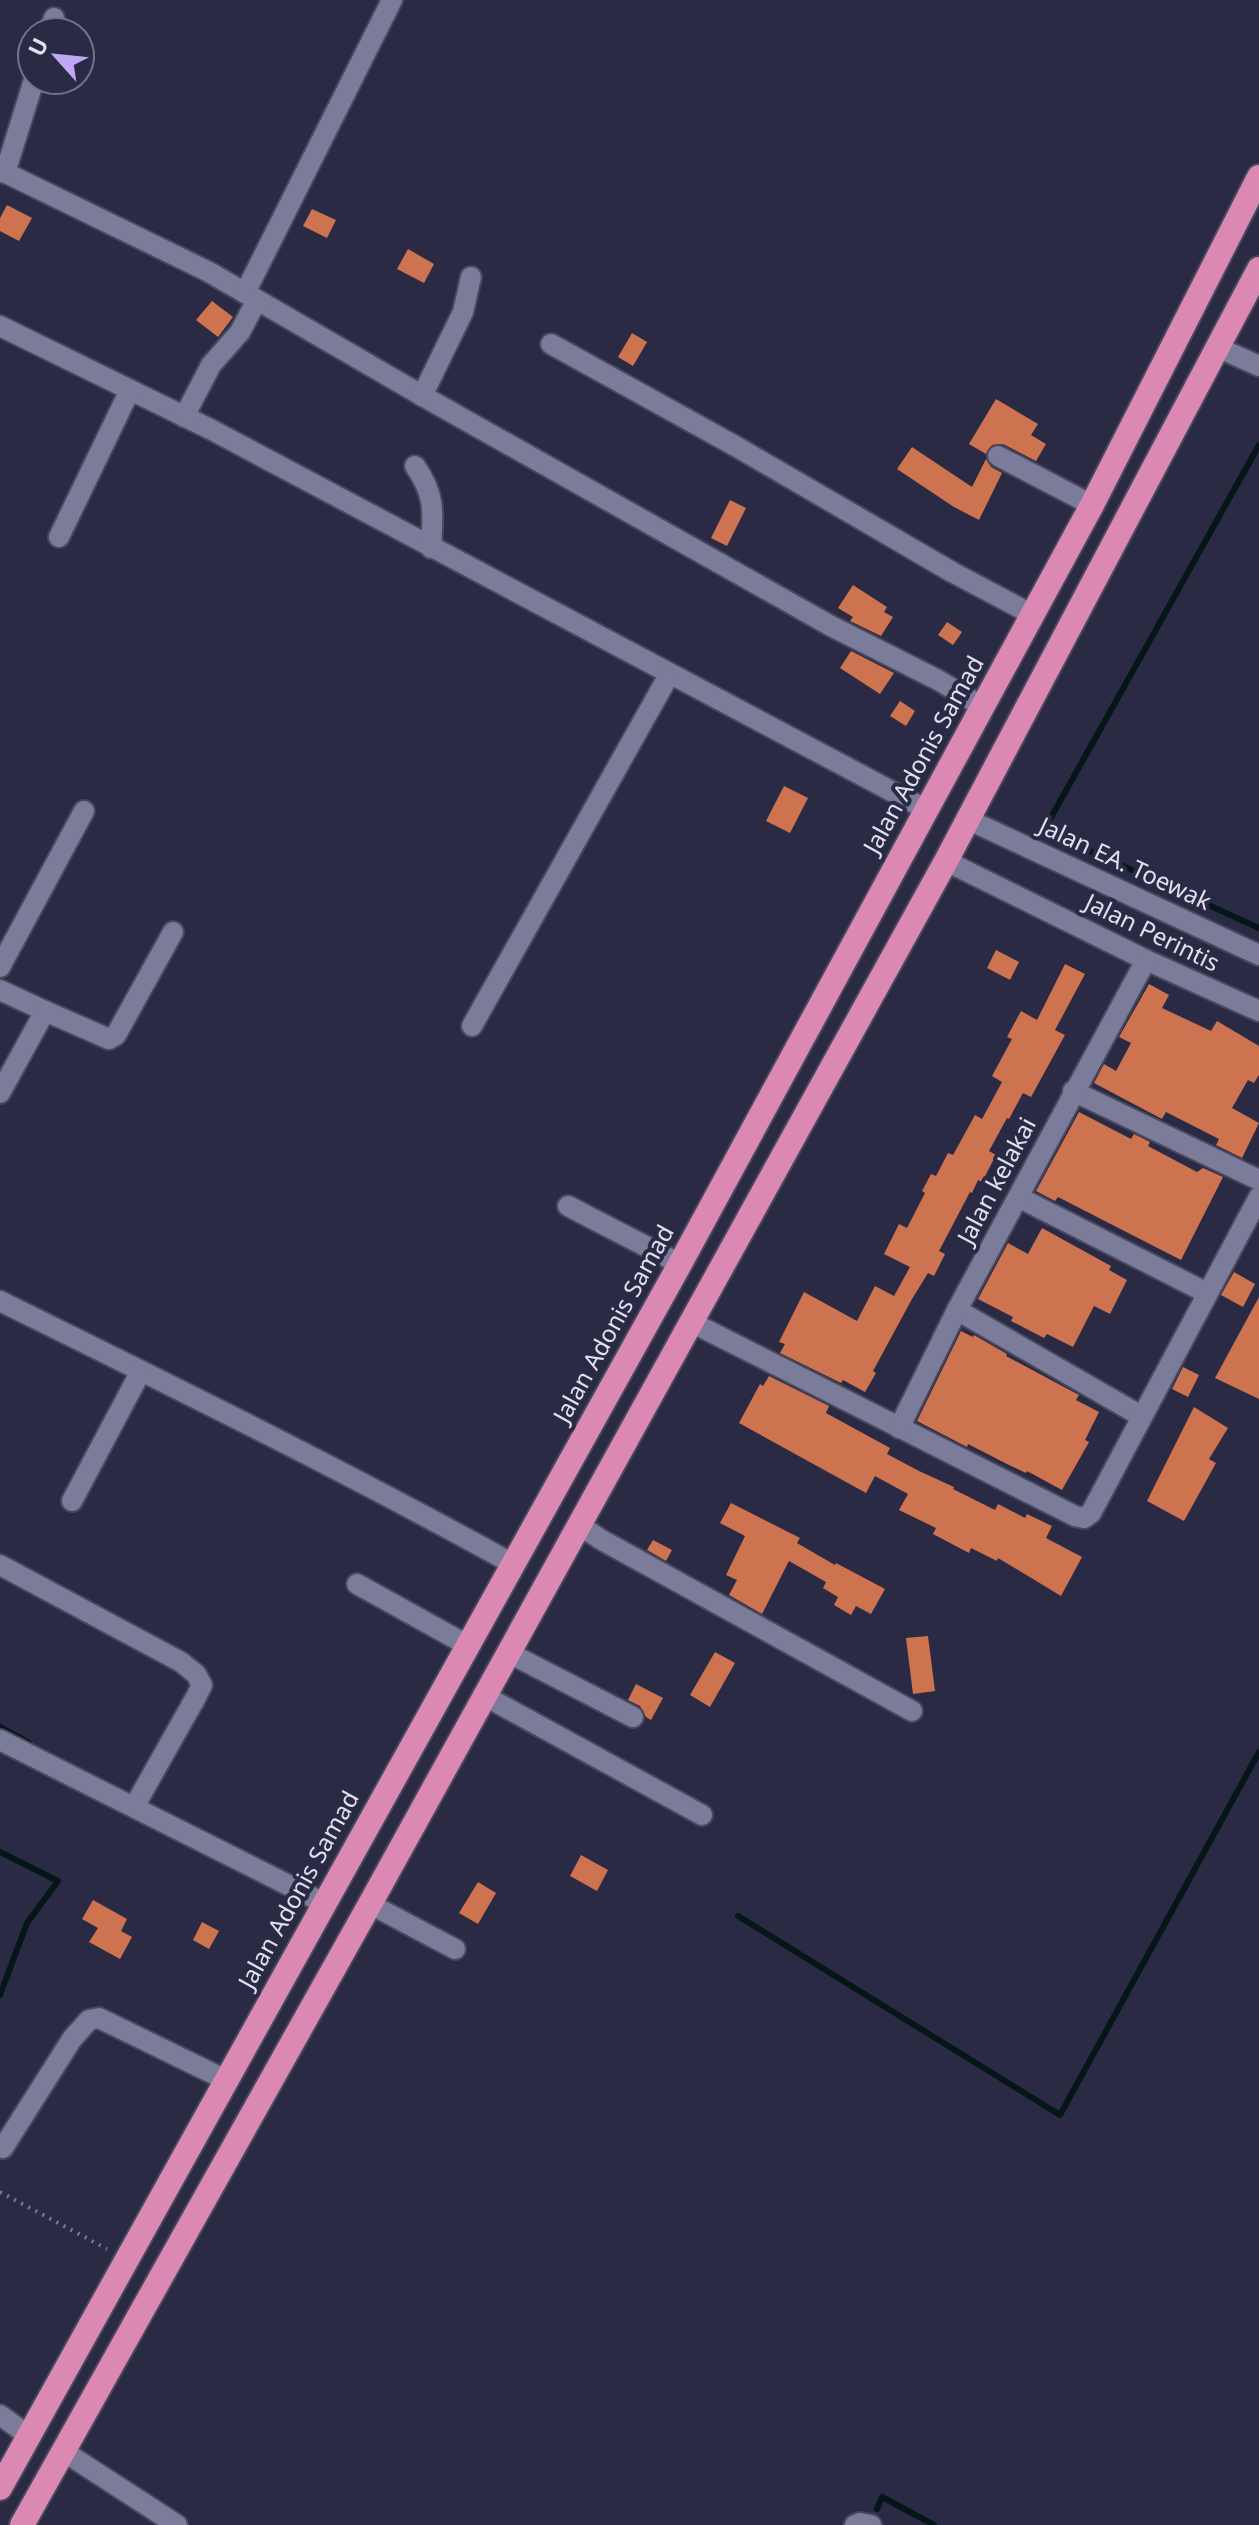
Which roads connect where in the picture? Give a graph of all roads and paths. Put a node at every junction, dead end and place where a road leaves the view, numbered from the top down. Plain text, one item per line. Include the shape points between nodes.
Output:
1 (392, 0) edge
2 (28, 96) edge
3 (2, 172) edge
4 (1259, 177) edge
5 (1259, 269) edge
6 (471, 277) dead end
7 (251, 296) junction
8 (0, 326) edge
9 (551, 344) dead end
10 (1219, 348) junction
11 (1259, 366) edge
12 (130, 390) junction
13 (422, 396) junction
14 (184, 417) junction
15 (998, 456) dead end
16 (415, 466) dead end
17 (1092, 505) junction
18 (59, 537) dead end
19 (431, 548) junction
20 (1063, 559) junction
21 (1098, 577) junction
22 (1033, 615) junction
23 (669, 675) junction
24 (983, 707) junction
25 (927, 810) junction
26 (84, 811) dead end
27 (969, 820) junction
28 (946, 861) junction
29 (173, 932) dead end
30 (1259, 955) edge
31 (1146, 960) junction
32 (0, 967) edge
33 (0, 990) edge
34 (45, 1011) junction
35 (1259, 1011) edge
36 (472, 1026) dead end
37 (1073, 1091) junction
38 (0, 1093) edge
39 (1259, 1180) edge
40 (1259, 1197) edge
41 (1020, 1198) junction
42 (568, 1206) dead end
43 (680, 1264) junction
44 (1207, 1293) junction
45 (0, 1301) edge
46 (957, 1310) junction
47 (702, 1327) junction
48 (141, 1371) junction
49 (1141, 1416) junction
50 (899, 1428) junction
51 (72, 1501) dead end
52 (578, 1524) junction
53 (513, 1564) junction
54 (0, 1565) edge
55 (357, 1584) dead end
56 (467, 1645) junction
57 (507, 1652) junction
58 (483, 1695) junction
59 (912, 1711) dead end
60 (633, 1717) dead end
61 (0, 1740) edge
62 (134, 1807) junction
63 (702, 1815) dead end
64 (324, 1903) junction
65 (370, 1904) junction
66 (451, 1946) dead end
67 (226, 2080) junction
68 (3, 2148) dead end
69 (0, 2192) edge
70 (127, 2260) junction
71 (0, 2415) edge
72 (29, 2436) junction
73 (63, 2451) junction
74 (0, 2488) edge
75 (22, 2525) edge
76 (177, 2525) edge
77 (855, 2525) edge
78 (871, 2525) edge

1 - 7 street
2 - 3 street
3 - 7 street
4 - 17 highway, Jalan Adonis Samad
5 - 10 highway
6 - 13 street via 463,312
7 - 13 street
7 - 14 street via 240,332 211,365
8 - 12 street
9 - 22 street
10 - 11 street
10 - 21 highway
12 - 14 street
12 - 18 street
13 - 24 street
14 - 19 street
15 - 17 street
16 - 19 street via 428,486
17 - 20 highway, Jalan Adonis Samad
19 - 23 street
20 - 21 highway
20 - 22 highway, Jalan Adonis Samad
21 - 27 highway
22 - 24 highway, Jalan Adonis Samad
23 - 25 street
23 - 36 street
24 - 25 highway, Jalan Adonis Samad
25 - 43 highway, Jalan Adonis Samad
26 - 32 street
27 - 28 highway
27 - 30 street, Jalan EA. Toewak
28 - 31 street, Jalan Perintis
28 - 47 highway
29 - 34 street via 113,1037
31 - 35 street, Jalan Perintis
31 - 37 street, Jalan kelakai
33 - 34 street
34 - 38 street
37 - 39 street
37 - 41 street, Jalan kelakai
40 - 44 street
41 - 44 street
41 - 46 street, Jalan kelakai
42 - 43 street
43 - 53 highway, Jalan Adonis Samad
44 - 49 street
45 - 48 street
46 - 49 street
46 - 50 street, Jalan kelakai
47 - 50 street
47 - 52 highway
48 - 51 street
48 - 53 street
49 - 50 street via 1084,1518
52 - 57 highway
52 - 59 street
53 - 56 highway, Jalan Adonis Samad
54 - 62 street via 196,1674 202,1685
55 - 56 street
56 - 64 highway, Jalan Adonis Samad
57 - 58 highway
57 - 60 street
58 - 63 street
58 - 65 highway
61 - 62 street
62 - 64 street
64 - 67 highway, Jalan Adonis Samad
65 - 66 street
65 - 73 highway
67 - 68 street via 99,2018 89,2020
67 - 70 highway, Jalan Adonis Samad
69 - 70 path
70 - 72 highway, Jalan Adonis Samad
71 - 72 street
72 - 74 highway, Jalan Adonis Samad
73 - 75 highway
73 - 76 street
77 - 78 street

